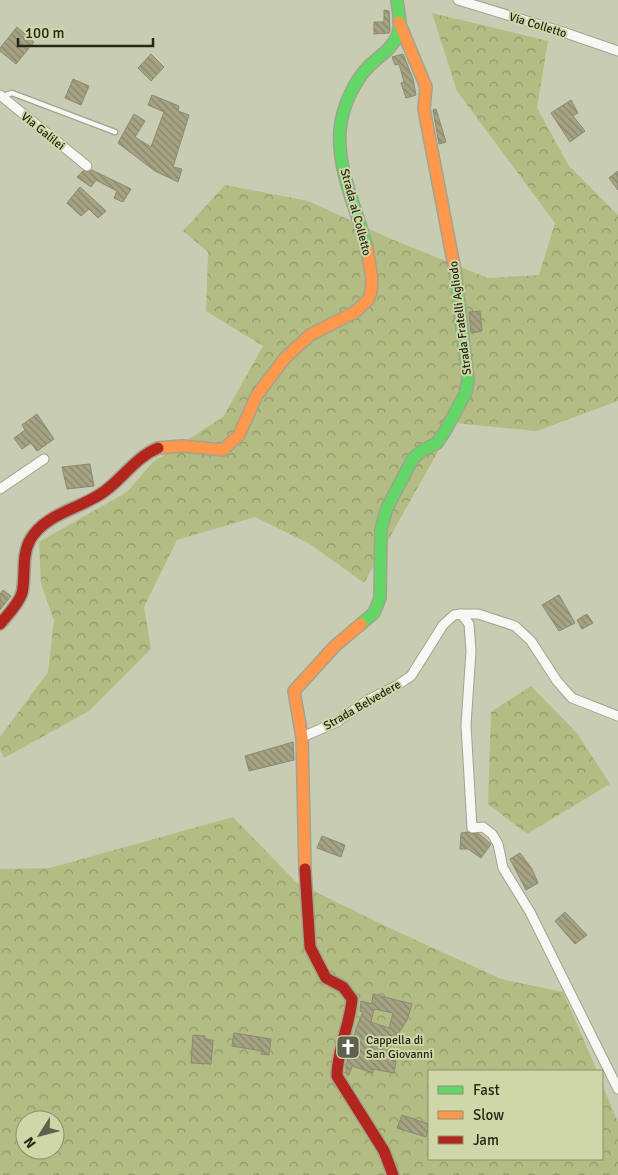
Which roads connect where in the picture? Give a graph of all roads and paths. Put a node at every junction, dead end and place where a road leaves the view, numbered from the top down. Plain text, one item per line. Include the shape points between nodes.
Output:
1 (397, 0) edge
2 (458, 0) edge
3 (399, 22) junction
4 (618, 51) edge
5 (1, 96) edge
6 (115, 132) dead end
7 (87, 166) dead end
8 (44, 459) dead end
9 (0, 488) edge
10 (461, 614) junction
11 (0, 624) edge
12 (618, 716) edge
13 (302, 737) junction
14 (618, 1089) edge
15 (392, 1175) edge

1 - 3 street, Strada al Colletto
2 - 4 street, Via Colletto
3 - 11 street, Strada al Colletto via 394,40 368,66 353,89 340,126 343,167 365,237 371,271 370,293 365,304 314,333 284,359 255,400 238,440 229,447 223,450 177,445 158,448 145,454 97,497 44,524 28,542 19,600
3 - 13 street, Strada Fratelli Agliodo via 426,87 424,109 457,284 468,379 466,392 445,431 437,443 412,460 387,508 381,529 380,598 374,613 335,646 294,691
5 - 6 lane via 12,93
5 - 7 street, Via Galilei
8 - 9 street
10 - 12 street via 478,614 515,626 531,641 572,698
10 - 13 street, Strada Belvedere via 454,615 443,624 411,676 337,722
10 - 14 street via 469,624 471,652 466,725 472,828 483,827 498,844 503,868 530,912
13 - 15 street via 310,947 326,978 342,987 352,999 337,1076 384,1151

